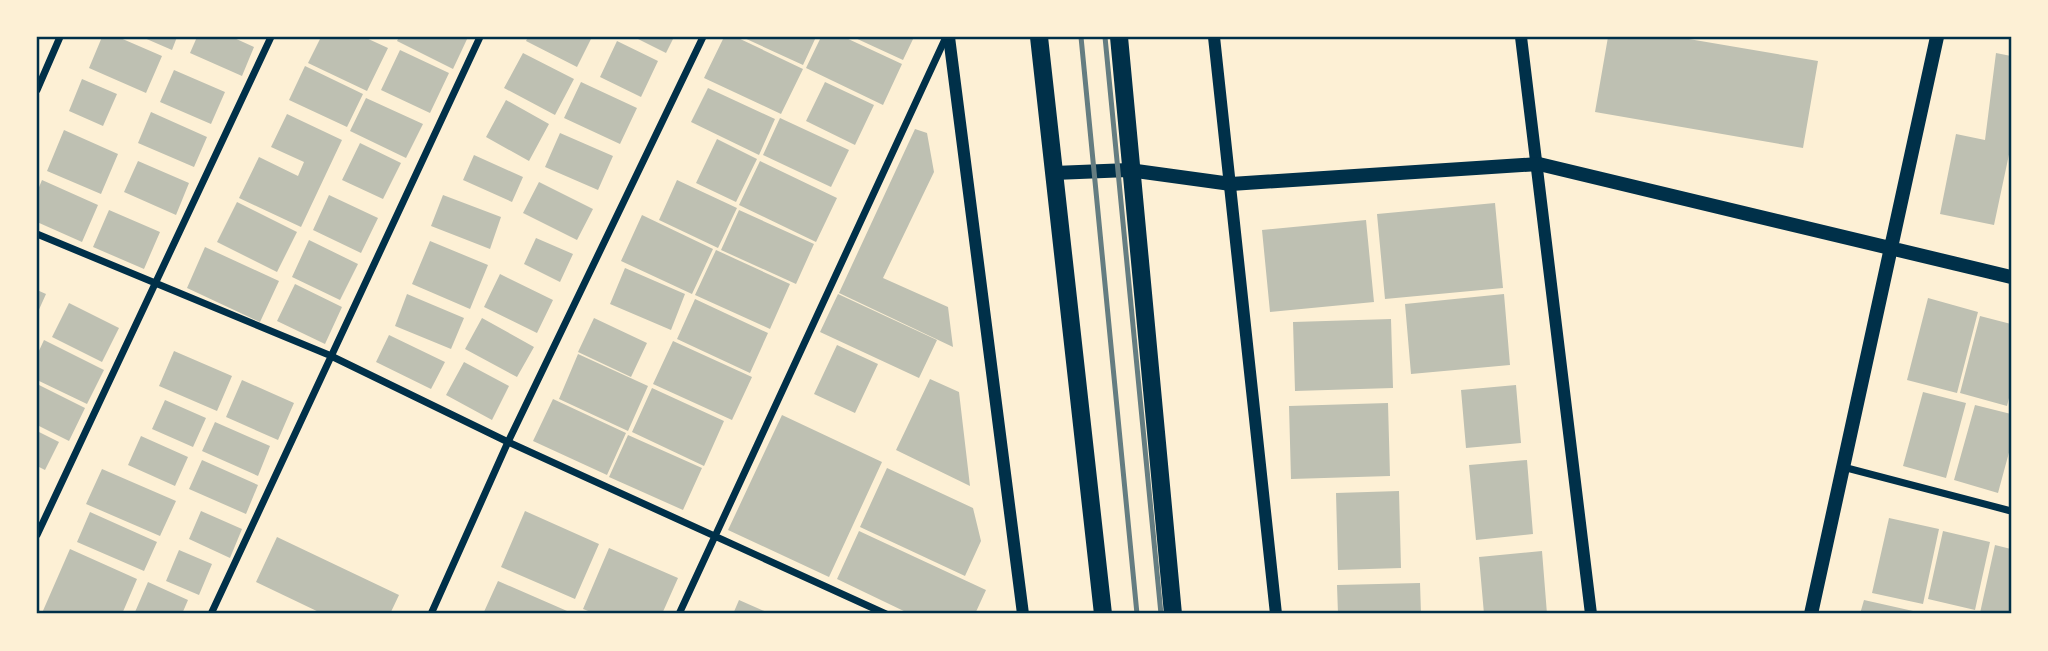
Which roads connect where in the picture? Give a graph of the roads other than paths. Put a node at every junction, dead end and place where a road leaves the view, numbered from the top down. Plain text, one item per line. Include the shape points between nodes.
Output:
1 (60, 37) edge
2 (271, 37) edge
3 (480, 37) edge
4 (702, 37) edge
5 (948, 37) edge
6 (1039, 37) edge
7 (1119, 37) edge
8 (1214, 37) edge
9 (1521, 37) edge
10 (1937, 37) edge
11 (37, 90) edge
12 (1539, 164) junction
13 (1129, 170) junction
14 (1054, 173) junction
15 (1231, 184) junction
16 (37, 234) edge
17 (1891, 250) junction
18 (2011, 277) edge
19 (156, 282) junction
20 (329, 355) junction
21 (508, 442) junction
22 (1843, 467) junction
23 (2011, 511) edge
24 (37, 535) edge
25 (715, 536) junction
26 (211, 614) edge
27 (430, 614) edge
28 (679, 614) edge
29 (886, 614) edge
30 (1023, 614) edge
31 (1103, 614) edge
32 (1173, 614) edge
33 (1276, 614) edge
34 (1591, 614) edge
35 (1811, 614) edge

1 - 11 street
2 - 19 street
3 - 20 street
4 - 21 street
5 - 25 street
5 - 30 street
6 - 14 main road
7 - 13 main road
8 - 15 street
9 - 12 street
10 - 17 main road
12 - 15 main road
12 - 17 main road
12 - 34 street
13 - 14 main road
13 - 15 main road
13 - 32 main road
14 - 31 main road
15 - 33 street
16 - 19 street
17 - 18 main road
17 - 22 main road
19 - 20 street
19 - 24 street
20 - 21 street
20 - 26 street
21 - 25 street
21 - 27 street
22 - 23 street
22 - 35 main road
25 - 28 street
25 - 29 street

